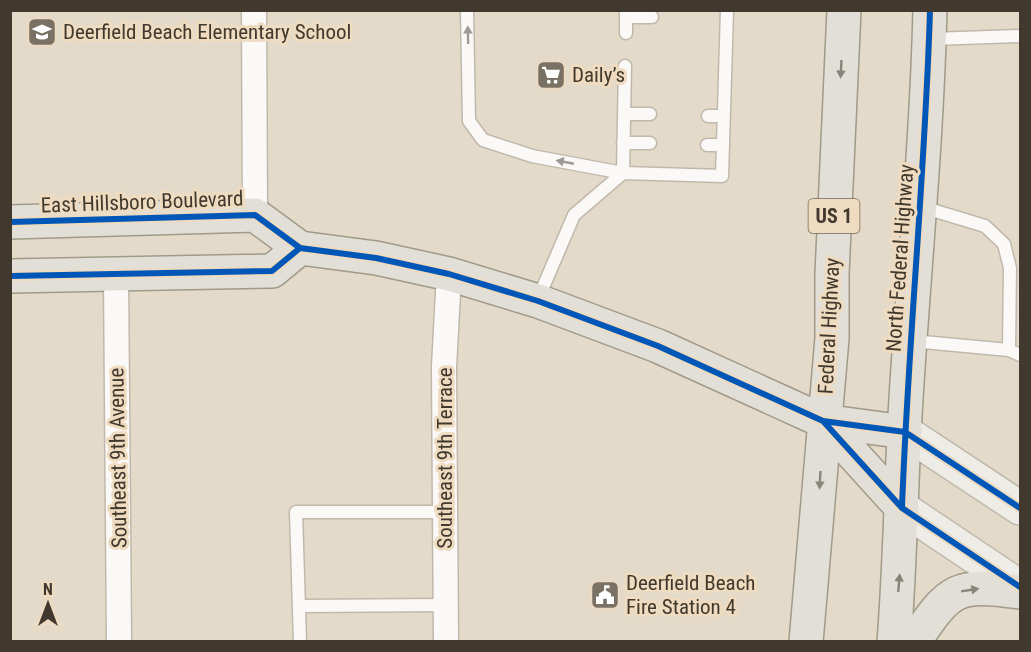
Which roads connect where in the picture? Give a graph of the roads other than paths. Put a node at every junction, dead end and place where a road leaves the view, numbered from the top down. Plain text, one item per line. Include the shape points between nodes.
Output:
1 (254, 10) edge
2 (467, 10) edge
3 (844, 10) edge
4 (626, 14) edge
5 (726, 15) edge
6 (652, 18) dead end
7 (712, 19) dead end
8 (929, 25) edge
9 (626, 33) dead end
10 (1020, 36) edge
11 (625, 66) dead end
12 (711, 68) dead end
13 (725, 68) junction
14 (624, 114) junction
15 (650, 114) dead end
16 (708, 116) dead end
17 (723, 116) junction
18 (623, 143) junction
19 (650, 143) dead end
20 (707, 145) dead end
21 (722, 145) junction
22 (623, 173) junction
23 (921, 207) junction
24 (255, 215) junction
25 (10, 222) edge
26 (300, 248) junction
27 (116, 274) junction
28 (449, 274) junction
29 (10, 276) edge
30 (538, 301) junction
31 (910, 340) junction
32 (1015, 353) edge
33 (823, 422) junction
34 (905, 432) junction
35 (902, 508) junction
36 (1020, 508) edge
37 (445, 512) junction
38 (1020, 590) edge
39 (299, 606) junction
40 (446, 606) junction
41 (119, 642) edge
42 (300, 642) edge
43 (446, 642) edge
44 (806, 642) edge
45 (894, 642) edge
46 (914, 642) edge

1 - 24 street
22 -> 2 lane via 532,156 483,140 469,121
3 -> 33 main road, Federal Highway / US 1 via 832,338
4 - 6 lane
4 - 9 lane
5 - 7 lane
5 - 13 lane
8 - 10 lane
8 - 23 main road, North Federal Highway
11 - 14 lane
12 - 13 lane
13 - 17 lane
14 - 15 lane
14 - 18 lane
16 - 17 lane
17 - 21 lane
18 - 19 lane
18 - 22 lane
20 - 21 lane
21 - 22 lane via 722,176
22 - 30 lane via 574,215
23 - 31 main road, North Federal Highway
23 - 32 lane via 984,226 1004,244 1010,268
24 - 25 main road, East Hillsboro Boulevard
24 - 26 main road, East Hillsboro Boulevard
26 - 27 main road via 272,271
26 - 28 main road, East Hillsboro Boulevard via 376,258
27 - 29 main road
27 - 41 street, Southeast 9th Avenue
28 - 30 main road, East Hillsboro Boulevard
28 - 37 street, Southeast 9th Terrace via 444,367
30 - 33 main road, East Hillsboro Boulevard via 658,346
31 - 32 lane
31 - 34 main road, North Federal Highway
33 - 34 main road, East Hillsboro Boulevard
33 - 35 main road, East Hillsboro Boulevard
33 -> 44 main road, Federal Highway / US 1 via 819,515
34 - 35 main road, North Federal Highway
34 - 36 main road, East Hillsboro Boulevard
35 - 38 main road, East Hillsboro Boulevard
45 -> 35 main road
37 - 39 lane via 296,512
37 - 40 street, Southeast 9th Terrace
46 -> 38 main road via 936,609 950,596 967,588
39 - 40 lane
39 - 42 lane
40 - 43 street, Southeast 9th Terrace

